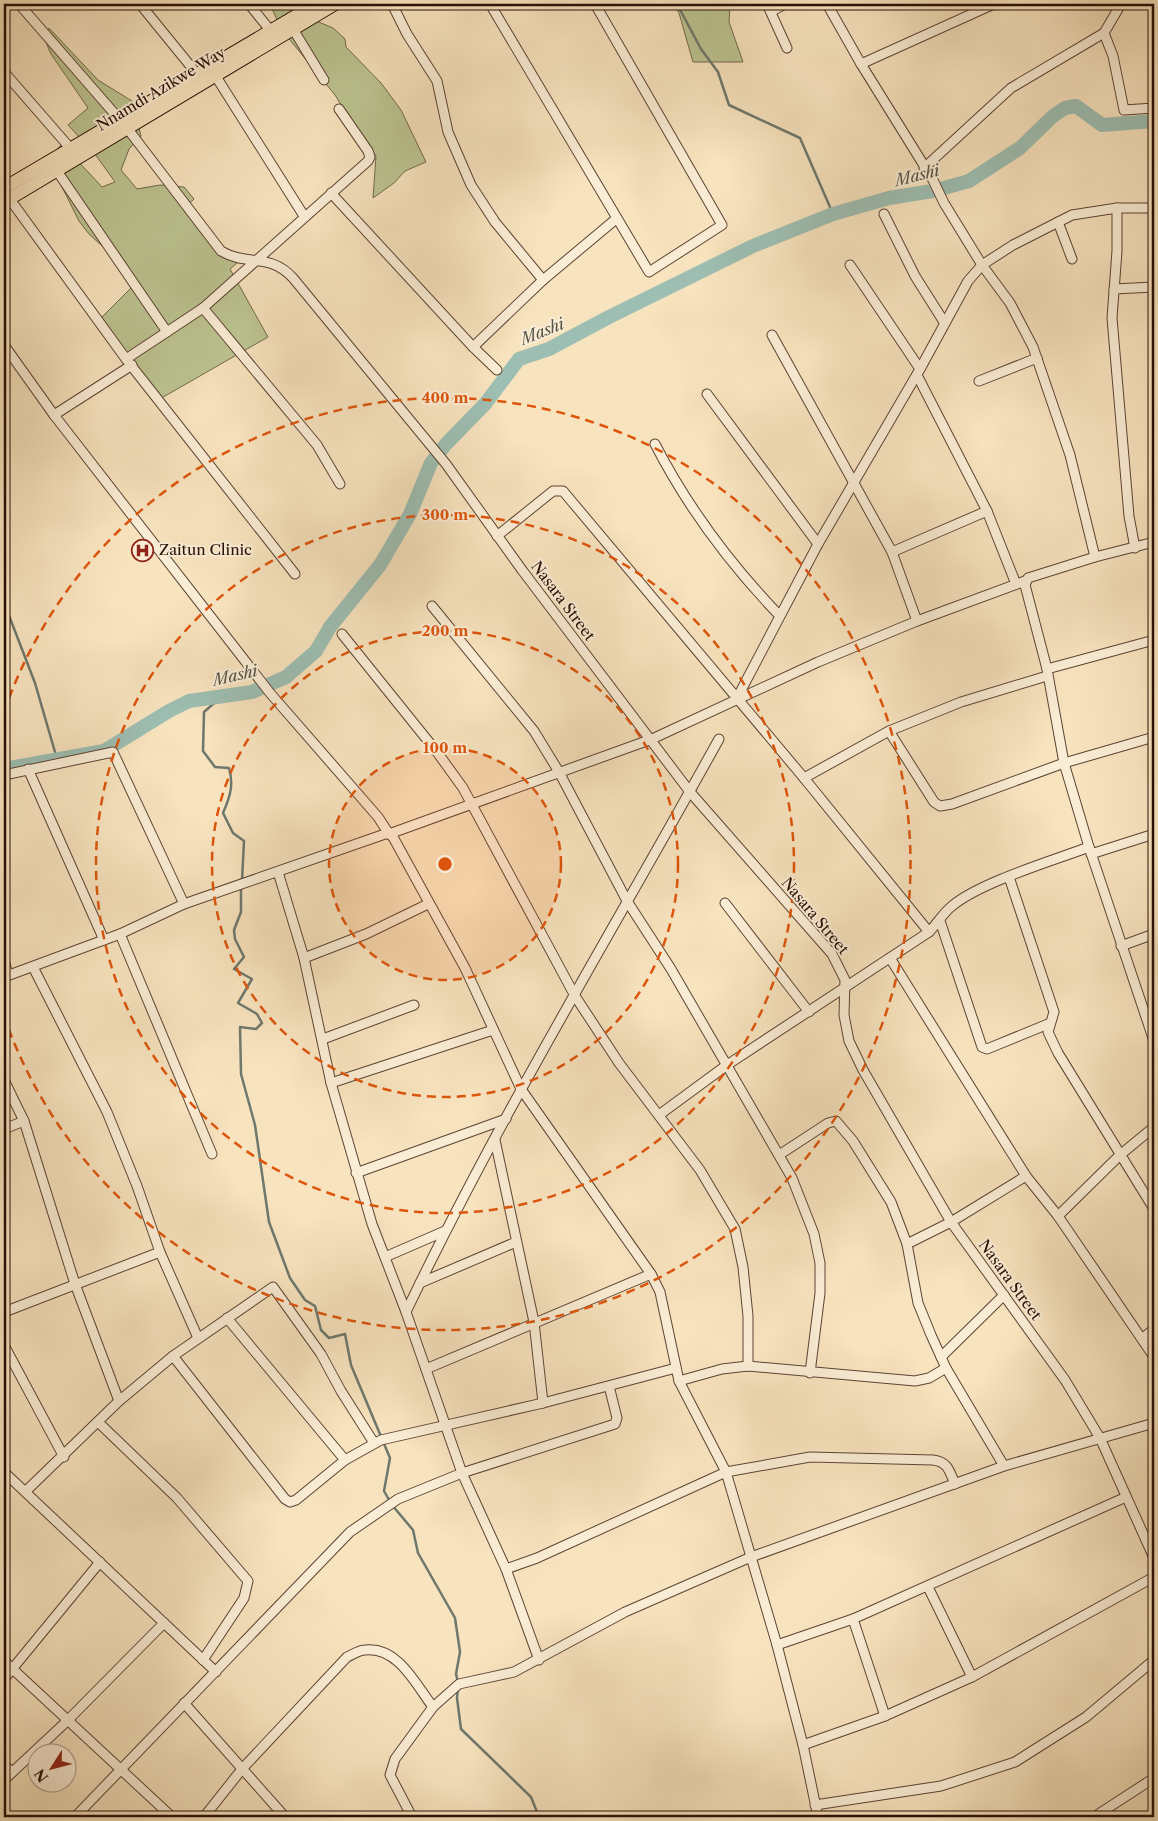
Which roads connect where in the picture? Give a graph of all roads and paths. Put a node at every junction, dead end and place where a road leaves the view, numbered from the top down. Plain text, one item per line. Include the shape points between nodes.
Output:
1 (19, 4) edge
2 (140, 4) edge
3 (249, 4) edge
4 (316, 4) edge
5 (336, 4) edge
6 (392, 4) edge
7 (490, 4) edge
8 (595, 4) edge
9 (785, 4) edge
10 (826, 4) edge
11 (994, 4) edge
12 (1121, 4) edge
13 (769, 7) edge
14 (293, 29) junction
15 (270, 30) junction
16 (1104, 33) junction
17 (787, 48) dead end
18 (861, 64) junction
19 (4, 72) edge
20 (197, 74) junction
21 (215, 75) junction
22 (324, 80) dead end
23 (1154, 108) edge
24 (339, 109) dead end
25 (124, 124) junction
26 (71, 149) junction
27 (924, 168) junction
28 (57, 171) junction
29 (331, 193) junction
30 (6, 196) edge
31 (1117, 208) junction
32 (1154, 208) edge
33 (884, 214) dead end
34 (304, 216) junction
35 (616, 219) junction
36 (1058, 222) junction
37 (1072, 259) dead end
38 (254, 261) junction
39 (850, 265) dead end
40 (982, 265) junction
41 (543, 280) junction
42 (1154, 287) edge
43 (1114, 289) junction
44 (1154, 299) edge
45 (203, 308) junction
46 (944, 322) junction
47 (167, 332) junction
48 (772, 335) dead end
49 (4, 345) edge
50 (473, 347) junction
51 (1037, 358) junction
52 (129, 362) junction
53 (497, 370) dead end
54 (918, 372) junction
55 (979, 382) dead end
56 (707, 394) dead end
57 (54, 415) junction
58 (655, 444) dead end
59 (854, 482) junction
60 (340, 484) dead end
61 (986, 511) junction
62 (497, 536) junction
63 (1154, 542) edge
64 (818, 544) junction
65 (1135, 548) junction
66 (892, 552) junction
67 (1095, 557) junction
68 (295, 574) dead end
69 (1021, 582) junction
70 (432, 606) dead end
71 (779, 615) junction
72 (916, 621) junction
73 (342, 634) dead end
74 (1154, 640) edge
75 (1047, 672) junction
76 (736, 700) junction
77 (889, 731) junction
78 (1154, 737) edge
79 (652, 739) junction
80 (720, 739) dead end
81 (1064, 763) junction
82 (28, 768) junction
83 (559, 772) junction
84 (4, 775) edge
85 (804, 778) junction
86 (690, 792) junction
87 (474, 805) junction
88 (389, 834) junction
89 (1154, 834) edge
90 (1090, 850) junction
91 (278, 872) junction
92 (1009, 877) junction
93 (627, 901) junction
94 (725, 902) dead end
95 (184, 904) junction
96 (428, 904) junction
97 (940, 921) junction
98 (929, 932) junction
99 (120, 934) junction
100 (1154, 934) edge
101 (104, 940) junction
102 (1121, 946) junction
103 (304, 958) junction
104 (890, 958) junction
105 (4, 960) edge
106 (32, 966) junction
107 (6, 976) edge
108 (845, 988) junction
109 (575, 996) junction
110 (414, 1005) dead end
111 (809, 1012) junction
112 (1048, 1024) junction
113 (493, 1030) junction
114 (323, 1039) junction
115 (1154, 1041) edge
116 (727, 1065) junction
117 (4, 1080) edge
118 (331, 1082) junction
119 (521, 1089) junction
120 (659, 1115) junction
121 (506, 1119) junction
122 (24, 1121) junction
123 (1154, 1127) edge
124 (4, 1129) edge
125 (494, 1140) junction
126 (212, 1154) dead end
127 (779, 1155) junction
128 (1120, 1155) junction
129 (356, 1173) junction
130 (1026, 1176) junction
131 (1154, 1209) edge
132 (1058, 1216) junction
133 (951, 1222) junction
134 (445, 1231) junction
135 (516, 1242) junction
136 (907, 1244) junction
137 (160, 1252) junction
138 (385, 1257) junction
139 (651, 1274) junction
140 (420, 1283) junction
141 (75, 1284) junction
142 (1004, 1296) junction
143 (4, 1312) edge
144 (406, 1312) junction
145 (227, 1318) junction
146 (534, 1322) junction
147 (1154, 1329) edge
148 (198, 1338) junction
149 (1142, 1339) junction
150 (4, 1346) edge
151 (173, 1356) junction
152 (941, 1357) junction
153 (1154, 1358) edge
154 (748, 1366) junction
155 (676, 1368) junction
156 (946, 1368) junction
157 (426, 1369) junction
158 (810, 1373) junction
159 (679, 1381) junction
160 (609, 1386) junction
161 (119, 1401) junction
162 (543, 1403) junction
163 (98, 1422) junction
164 (1154, 1423) edge
165 (445, 1426) junction
166 (1100, 1438) junction
167 (374, 1443) junction
168 (64, 1457) junction
169 (345, 1460) junction
170 (1004, 1466) junction
171 (4, 1472) edge
172 (726, 1472) junction
173 (462, 1473) junction
174 (955, 1484) junction
175 (26, 1491) junction
176 (1126, 1497) junction
177 (751, 1557) junction
178 (1154, 1558) edge
179 (100, 1562) junction
180 (506, 1569) junction
181 (1154, 1577) edge
182 (928, 1587) junction
183 (853, 1619) junction
184 (164, 1623) junction
185 (777, 1645) junction
186 (203, 1660) junction
187 (539, 1660) junction
188 (1154, 1660) edge
189 (4, 1661) edge
190 (13, 1669) junction
191 (216, 1672) junction
192 (972, 1677) junction
193 (4, 1679) edge
194 (184, 1703) junction
195 (433, 1708) junction
196 (885, 1716) junction
197 (67, 1721) junction
198 (803, 1745) junction
199 (4, 1765) edge
200 (242, 1769) junction
201 (120, 1770) junction
202 (12, 1772) junction
203 (1154, 1778) edge
204 (4, 1780) edge
205 (815, 1805) junction
206 (75, 1817) edge
207 (172, 1817) edge
208 (204, 1817) edge
209 (285, 1817) edge
210 (412, 1817) edge
211 (818, 1817) edge
212 (1094, 1817) edge

1 - 25 street, Nasara Street
2 - 20 street
3 - 15 street
4 - 15 highway, Nnamdi Azikwe Way
5 - 14 highway, Nnamdi Azikwe Way
6 - 41 street via 437,82 448,132 471,184 495,222
7 - 35 street
8 - 35 street via 722,225 649,272
9 - 13 street
10 - 18 street
11 - 18 street
12 - 16 street
13 - 17 street
14 - 21 highway, Nnamdi Azikwe Way
14 - 22 street
15 - 20 highway, Nnamdi Azikwe Way
16 - 23 street via 1113,56 1124,110
16 - 27 street via 1011,88
18 - 27 street
19 - 26 street
20 - 25 highway, Nnamdi Azikwe Way
21 - 25 highway, Nnamdi Azikwe Way
21 - 34 street
24 - 29 street via 370,157
25 - 26 highway, Nnamdi Azikwe Way
25 - 28 highway, Nnamdi Azikwe Way
25 - 38 street, Nasara Street via 221,251 233,258
26 - 30 highway, Nnamdi Azikwe Way
27 - 40 street
28 - 30 highway, Nnamdi Azikwe Way
28 - 47 street
29 - 34 street
29 - 50 street
30 - 52 street
31 - 32 street
31 - 36 street via 1072,215
31 - 43 street
33 - 46 street via 915,276
34 - 38 street
35 - 41 street
36 - 37 street
36 - 40 street
38 - 45 street
38 - 62 street, Nasara Street via 273,262 284,268 446,464
39 - 54 street
40 - 46 street via 968,281
40 - 51 street via 1010,303
41 - 50 street
42 - 43 street
42 - 44 street
43 - 65 street via 1112,318 1129,516
45 - 47 street
45 - 60 street via 317,445
46 - 54 street
47 - 52 street
48 - 59 street
49 - 57 street
50 - 53 street
51 - 55 street
51 - 67 street via 1070,455
52 - 57 street
52 - 68 street
54 - 59 street
54 - 61 street
56 - 64 street
57 - 88 street via 270,694 378,817
58 - 71 street via 677,486 720,548
59 - 64 street
59 - 66 street
61 - 66 street
61 - 69 street
62 - 76 street via 553,491 563,491
62 - 79 street, Nasara Street
63 - 65 street
64 - 71 street
65 - 67 street
66 - 72 street
67 - 69 street
69 - 72 street
69 - 75 street
70 - 83 street via 534,731
71 - 76 street
72 - 76 street
73 - 87 street via 437,752
74 - 75 street
75 - 77 street
75 - 81 street
76 - 79 street
76 - 85 street
77 - 81 street via 934,802 940,806
77 - 85 street
78 - 81 street
79 - 83 street
79 - 86 street, Nasara Street
80 - 86 street
81 - 90 street
82 - 84 street
82 - 95 street via 113,752
82 - 101 street
83 - 87 street
83 - 93 street
85 - 98 street
86 - 93 street
86 - 108 street, Nasara Street via 832,954
87 - 88 street
87 - 109 street
88 - 91 street
88 - 96 street
89 - 90 street
90 - 92 street
90 - 102 street
91 - 95 street
91 - 103 street
92 - 97 street via 966,896
92 - 112 street via 1054,1012
93 - 109 street
93 - 116 street
94 - 111 street
95 - 99 street
96 - 103 street via 366,934
96 - 113 street via 465,968
97 - 98 street
97 - 112 street via 982,1047 986,1049
98 - 104 street
99 - 101 street
99 - 126 street
100 - 102 street
101 - 106 street
102 - 115 street
103 - 114 street
104 - 108 street
104 - 130 street
105 - 107 street
106 - 107 street
106 - 137 street via 107,1112
108 - 111 street
108 - 133 street, Nasara Street via 844,1015 849,1041
109 - 119 street
109 - 120 street via 619,1063
110 - 114 street
111 - 116 street
112 - 128 street via 1048,1032 1058,1053
113 - 118 street
113 - 119 street
114 - 118 street
116 - 120 street
116 - 127 street
117 - 122 street
118 - 129 street
119 - 121 street
119 - 139 street
120 - 154 street via 700,1170 735,1229 748,1316
121 - 125 street
121 - 129 street
122 - 124 street
122 - 141 street
123 - 128 street
125 - 134 street
125 - 135 street
127 - 136 street via 836,1121 891,1202
127 - 158 street via 792,1178 814,1234 820,1263 820,1293
128 - 131 street
128 - 132 street
129 - 138 street
130 - 132 street
130 - 133 street
132 - 149 street
133 - 136 street
133 - 142 street, Nasara Street
134 - 138 street
134 - 140 street
135 - 140 street
135 - 146 street
136 - 152 street via 918,1303
137 - 141 street
137 - 148 street
138 - 144 street
139 - 146 street
139 - 155 street via 660,1292
140 - 144 street
141 - 143 street
141 - 161 street
142 - 152 street
142 - 166 street, Nasara Street via 1065,1380
144 - 157 street
145 - 148 street
145 - 167 street via 270,1287 275,1287 321,1354
145 - 169 street
146 - 157 street
146 - 162 street
147 - 149 street
148 - 151 street
149 - 153 street
150 - 168 street
151 - 161 street
151 - 169 street via 285,1499 290,1502 296,1500
152 - 156 street
154 - 158 street
154 - 159 street via 722,1368
155 - 159 street
155 - 160 street
156 - 158 street via 929,1378 915,1380
156 - 170 street
157 - 165 street
159 - 172 street
160 - 162 street
160 - 173 street via 617,1418 615,1424
161 - 163 street
162 - 165 street
163 - 168 street
163 - 186 street via 177,1498 248,1581 244,1598
164 - 166 street
165 - 167 street
165 - 173 street
166 - 170 street
166 - 176 street, Nasara Street
167 - 169 street
168 - 175 street
170 - 174 street
171 - 175 street
172 - 174 street via 810,1457 933,1460 948,1465
172 - 177 street
172 - 180 street
173 - 180 street
173 - 191 street via 386,1505 350,1532
174 - 177 street
175 - 179 street
176 - 178 street, Nasara Street
176 - 182 street
177 - 185 street
177 - 187 street via 624,1612
179 - 184 street
179 - 190 street
180 - 187 street
181 - 192 street
182 - 183 street
182 - 192 street
183 - 185 street
183 - 196 street
184 - 186 street
184 - 197 street
185 - 198 street
186 - 191 street
187 - 195 street via 514,1672 459,1684
188 - 205 street via 1086,1717 1015,1762 941,1786
189 - 190 street
190 - 193 street
190 - 197 street
191 - 194 street
192 - 196 street
194 - 200 street
194 - 201 street
195 - 200 street via 397,1659 381,1652 364,1650 347,1657
195 - 210 street via 395,1759 390,1775
196 - 198 street
197 - 201 street
197 - 202 street
198 - 205 street
199 - 202 street
200 - 208 street
200 - 209 street
201 - 206 street
201 - 207 street
202 - 204 street
203 - 212 street
205 - 211 street

